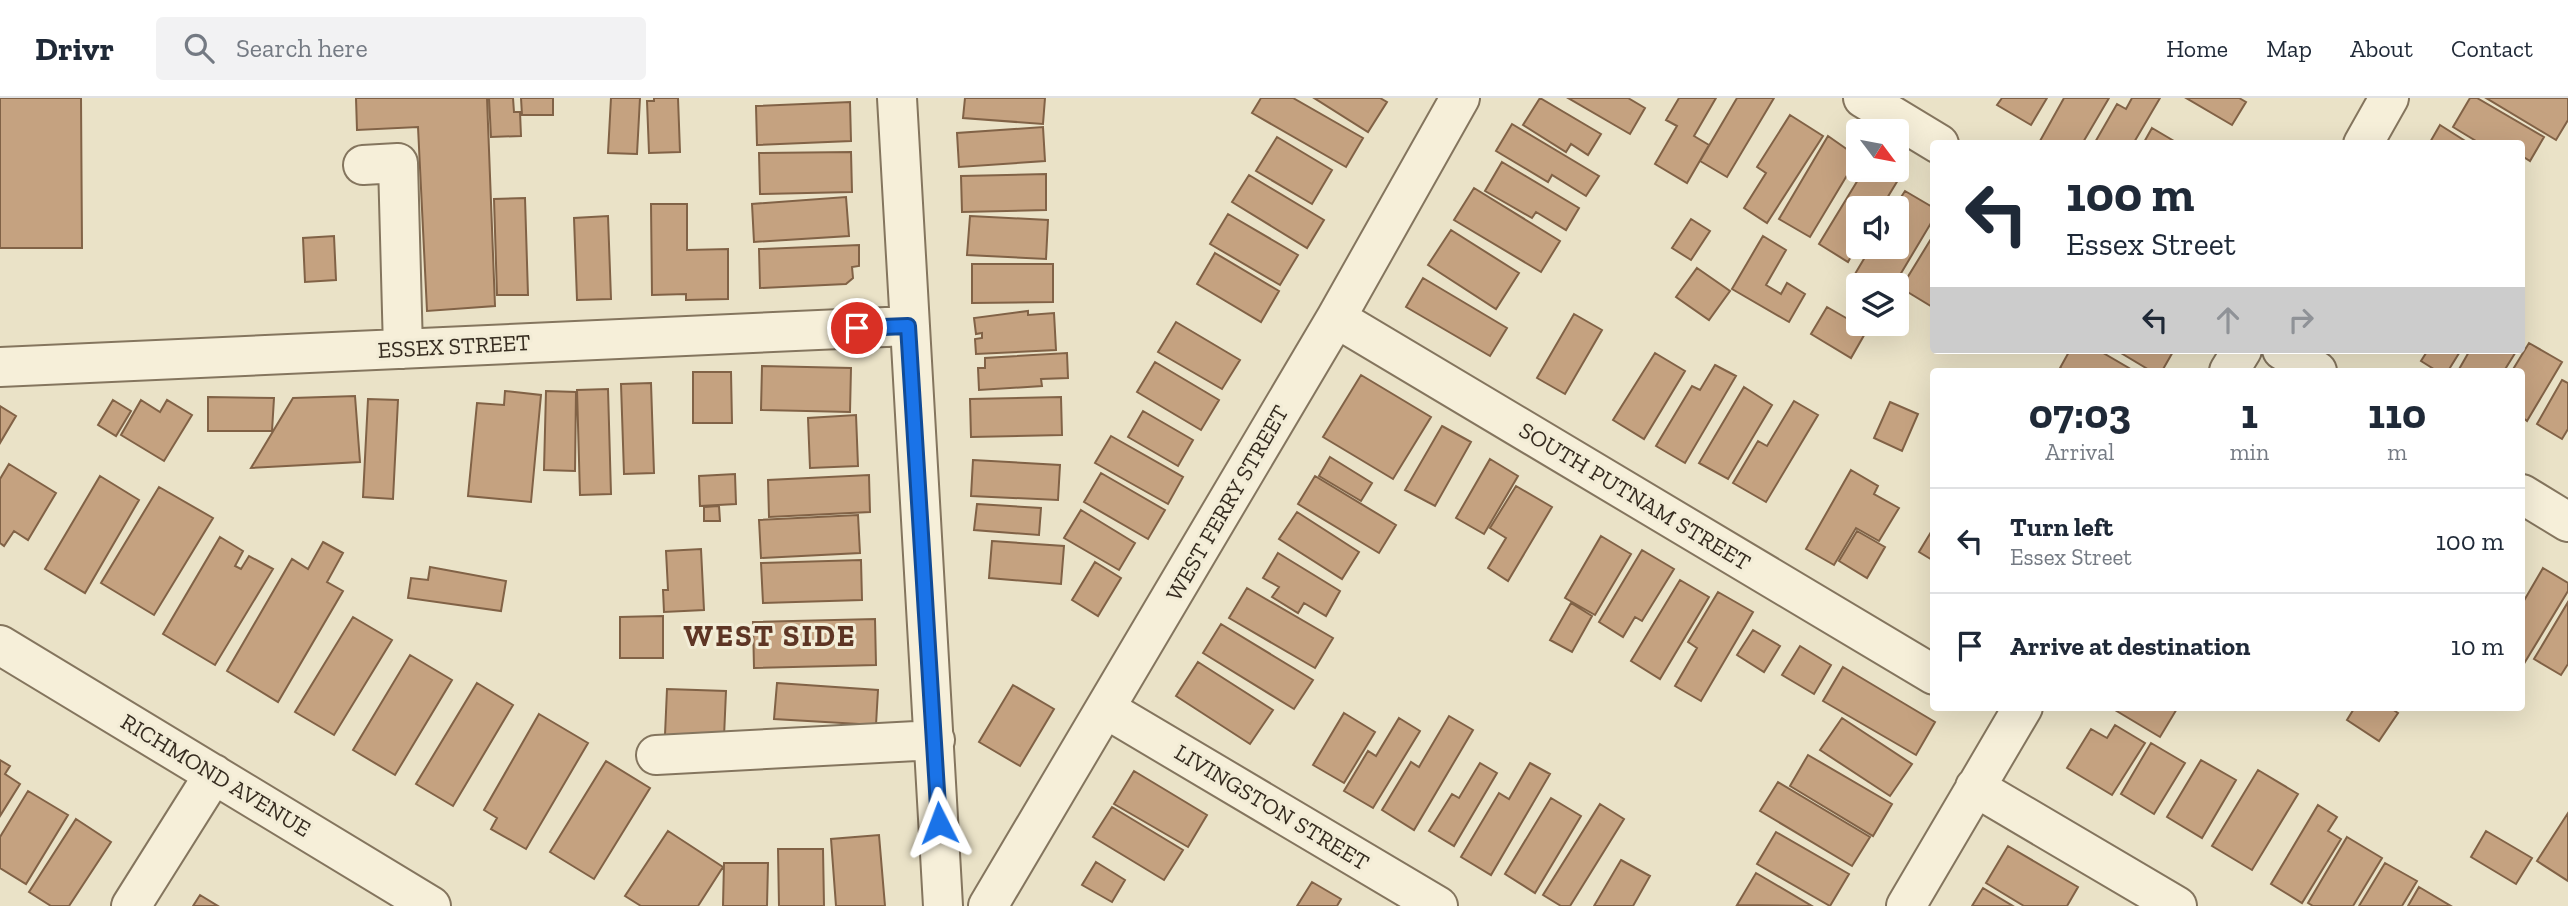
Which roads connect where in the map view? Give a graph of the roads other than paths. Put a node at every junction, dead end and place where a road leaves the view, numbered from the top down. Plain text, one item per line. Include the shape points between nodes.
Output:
1 (897, 98) edge
2 (1460, 98) edge
3 (1863, 98) edge
4 (2389, 98) edge
5 (1932, 140) edge
6 (2365, 140) edge
7 (363, 165) dead end
8 (1336, 318) junction
9 (908, 326) junction
10 (403, 349) junction
11 (2289, 354) edge
12 (0, 367) edge
13 (2312, 368) edge
14 (2525, 496) edge
15 (2568, 522) edge
16 (0, 645) edge
17 (1930, 673) edge
18 (1105, 709) junction
19 (2008, 712) edge
20 (935, 740) junction
21 (656, 755) dead end
22 (214, 774) junction
23 (1975, 787) junction
24 (131, 906) edge
25 (431, 906) edge
26 (943, 906) edge
27 (988, 906) edge
28 (1438, 906) edge
29 (1906, 906) edge
30 (2177, 906) edge

1 - 9 street
2 - 8 street, WEST FERRY STREET
3 - 5 street
4 - 6 street
7 - 10 street via 398,163
8 - 17 street, SOUTH PUTNAM STREET
8 - 18 street, WEST FERRY STREET
9 - 10 street, ESSEX STREET
9 - 20 street
10 - 12 street, ESSEX STREET
11 - 13 street
14 - 15 street
16 - 22 street, RICHMOND AVENUE
18 - 27 street, WEST FERRY STREET
18 - 28 street, LIVINGSTON STREET
19 - 23 street
20 - 21 street
20 - 26 street
22 - 24 street
22 - 25 street, RICHMOND AVENUE
23 - 29 street
23 - 30 street

